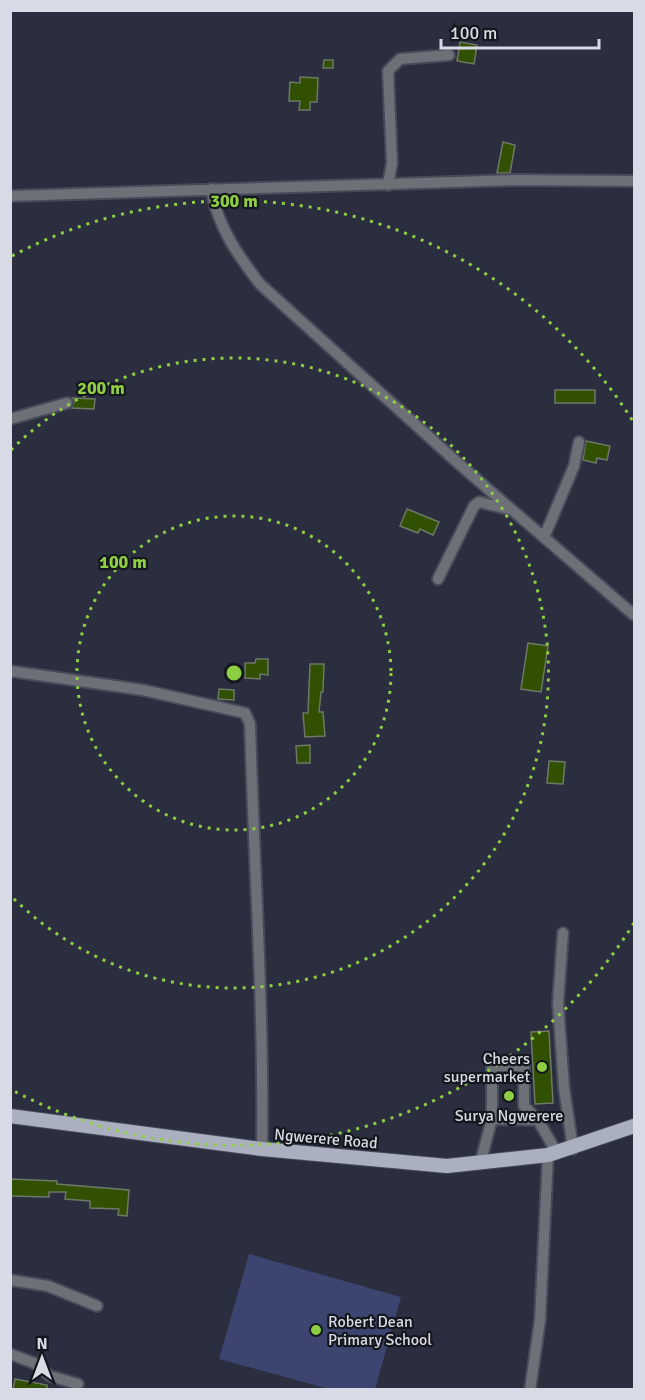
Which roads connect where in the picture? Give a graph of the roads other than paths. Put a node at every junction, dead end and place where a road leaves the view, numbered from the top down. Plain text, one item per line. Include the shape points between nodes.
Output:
1 (449, 55) dead end
2 (634, 181) edge
3 (388, 185) junction
4 (211, 189) junction
5 (10, 196) edge
6 (67, 403) dead end
7 (10, 419) edge
8 (579, 442) dead end
9 (519, 514) junction
10 (545, 535) junction
11 (438, 579) dead end
12 (634, 615) edge
13 (10, 671) edge
14 (563, 933) dead end
15 (10, 1116) edge
16 (492, 1119) junction
17 (538, 1120) junction
18 (634, 1126) edge
19 (262, 1149) junction
20 (573, 1149) junction
21 (553, 1154) junction
22 (480, 1164) junction
23 (10, 1280) edge
24 (97, 1306) dead end
25 (10, 1354) edge
26 (78, 1384) dead end
27 (530, 1389) edge

1 - 3 street via 400,59 388,71 392,163
2 - 3 street
3 - 4 street
4 - 5 street
4 - 9 street via 220,225 238,257 260,284
6 - 7 street
8 - 10 street via 574,466
9 - 10 street
9 - 11 street via 503,506 479,502 474,506
10 - 12 street
13 - 19 street via 143,690 245,713 250,724 262,1003
14 - 20 street via 558,1014
15 - 19 main road, Ngwerere Road
16 - 17 street
16 - 17 street via 492,1066 524,1066 524,1106
16 - 22 street
17 - 21 street
18 - 20 main road, Ngwerere Road
19 - 22 main road, Ngwerere Road via 447,1166
20 - 21 main road, Ngwerere Road
21 - 22 main road, Ngwerere Road
21 - 27 street via 540,1320
23 - 24 street via 48,1286
25 - 26 street via 50,1376

